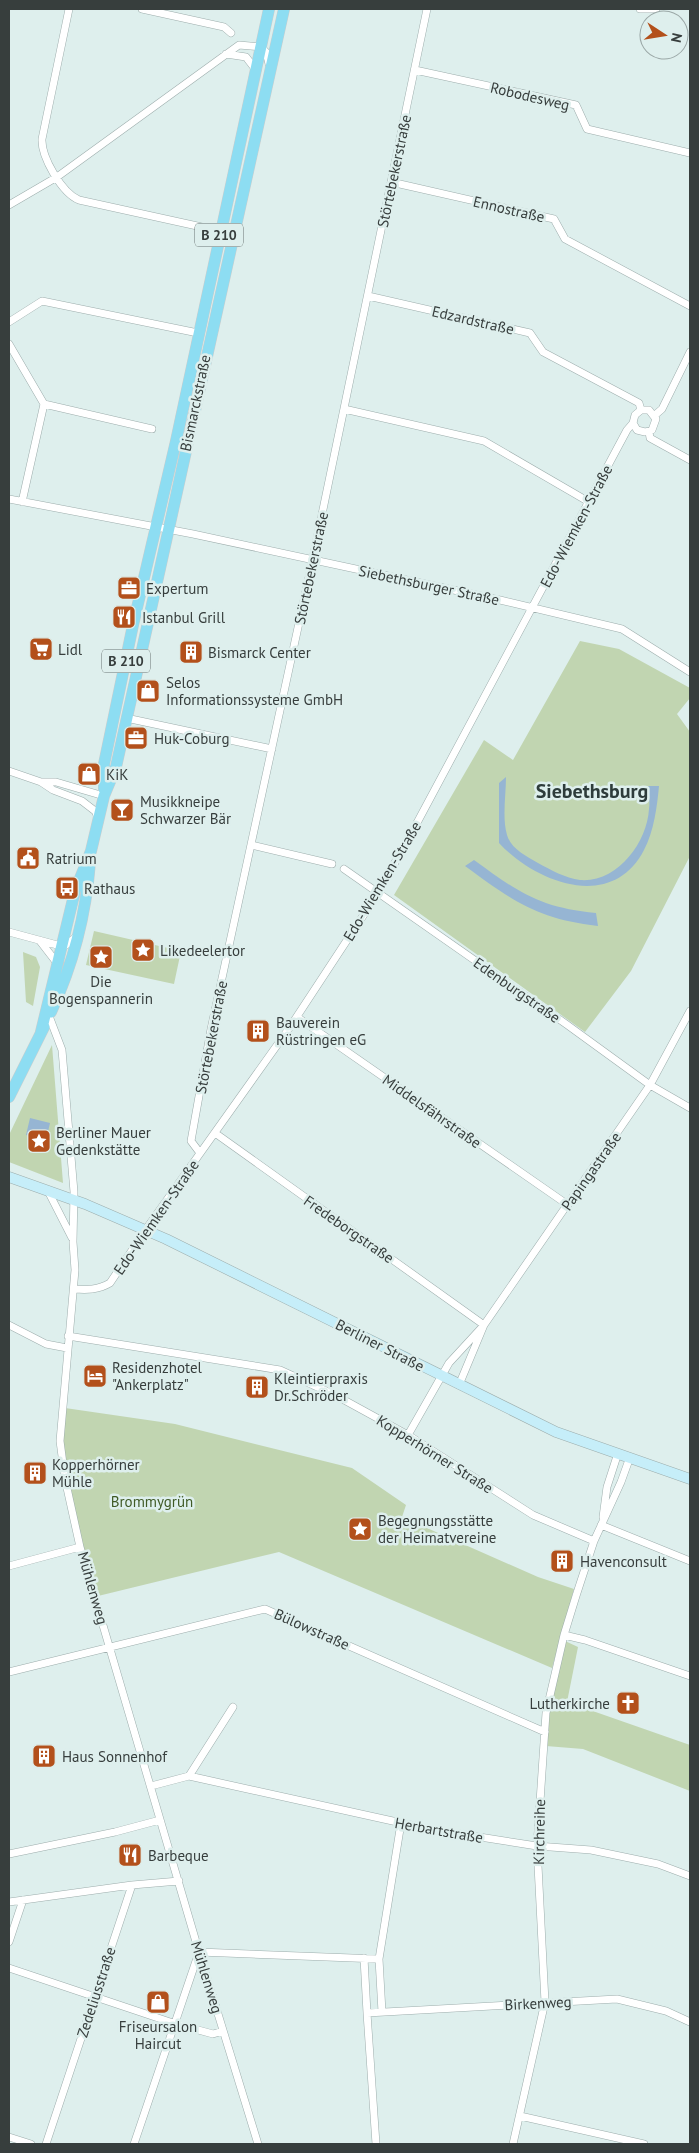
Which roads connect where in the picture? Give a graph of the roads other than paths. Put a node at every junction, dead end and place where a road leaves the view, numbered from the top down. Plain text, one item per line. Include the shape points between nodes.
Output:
1 (69, 9) edge
2 (142, 9) edge
3 (269, 9) edge
4 (284, 9) edge
5 (427, 9) edge
6 (640, 9) edge
7 (656, 9) edge
8 (231, 33) dead end
9 (261, 47) junction
10 (226, 54) junction
11 (270, 69) junction
12 (256, 70) junction
13 (415, 70) junction
14 (690, 154) edge
15 (57, 177) junction
16 (391, 182) junction
17 (9, 205) edge
18 (220, 231) junction
19 (368, 296) junction
20 (690, 306) edge
21 (9, 322) edge
22 (198, 332) junction
23 (9, 344) edge
24 (690, 352) edge
25 (44, 404) junction
26 (344, 409) junction
27 (641, 410) junction
28 (655, 415) junction
29 (633, 423) junction
30 (152, 429) dead end
31 (649, 432) junction
32 (690, 460) edge
33 (9, 499) edge
34 (22, 502) junction
35 (589, 502) junction
36 (155, 528) junction
37 (168, 530) junction
38 (312, 560) junction
39 (532, 608) junction
40 (690, 672) edge
41 (126, 718) junction
42 (272, 749) junction
43 (9, 771) edge
44 (41, 782) junction
45 (104, 796) junction
46 (99, 818) junction
47 (251, 845) junction
48 (91, 851) junction
49 (332, 864) dead end
50 (344, 870) dead end
51 (378, 893) junction
52 (9, 932) edge
53 (78, 935) junction
54 (39, 940) junction
55 (60, 946) junction
56 (57, 964) junction
57 (69, 968) junction
58 (690, 1010) edge
59 (49, 1016) junction
60 (297, 1017) junction
61 (41, 1032) junction
62 (650, 1086) junction
63 (9, 1097) edge
64 (690, 1108) edge
65 (215, 1133) junction
66 (200, 1153) junction
67 (9, 1178) edge
68 (48, 1191) junction
69 (74, 1200) junction
70 (568, 1205) junction
71 (146, 1230) junction
72 (73, 1242) junction
73 (74, 1288) junction
74 (9, 1325) edge
75 (484, 1325) junction
76 (68, 1336) junction
77 (67, 1348) junction
78 (441, 1376) junction
79 (459, 1385) junction
80 (408, 1435) junction
81 (618, 1452) junction
82 (630, 1457) junction
83 (690, 1479) edge
84 (602, 1525) junction
85 (594, 1542) junction
86 (80, 1547) junction
87 (690, 1561) edge
88 (9, 1566) edge
89 (564, 1635) junction
90 (110, 1647) junction
91 (9, 1672) edge
92 (690, 1676) edge
93 (233, 1707) dead end
94 (545, 1732) junction
95 (189, 1776) junction
96 (151, 1786) junction
97 (160, 1820) junction
98 (401, 1823) junction
99 (537, 1846) junction
100 (9, 1854) edge
101 (690, 1876) edge
102 (179, 1881) junction
103 (132, 1885) junction
104 (23, 1900) junction
105 (9, 1902) edge
106 (9, 1942) edge
107 (199, 1952) junction
108 (364, 1958) junction
109 (379, 1959) junction
110 (9, 1968) edge
111 (94, 1996) junction
112 (545, 2002) junction
113 (382, 2012) junction
114 (367, 2013) junction
115 (690, 2022) edge
116 (176, 2024) junction
117 (223, 2031) junction
118 (520, 2116) junction
119 (9, 2137) edge
120 (31, 2144) edge
121 (46, 2144) edge
122 (134, 2144) edge
123 (258, 2144) edge
124 (376, 2144) edge
125 (513, 2144) edge
126 (644, 2144) edge

1 - 15 street via 42,139 42,148
2 - 8 street via 224,27
3 - 9 main road, Bismarckstraße / B 210
4 - 11 main road, Bismarckstraße / B 210
5 - 13 street, Störtebekerstraße
6 - 7 street
9 - 10 street via 240,45
9 - 11 street via 268,57
9 - 12 main road, Bismarckstraße / B 210
10 - 12 street via 246,57
10 - 15 street
11 - 37 main road, Bismarckstraße / B 210
12 - 18 main road, Bismarckstraße / B 210
13 - 14 street, Robodesweg via 576,105 587,129
13 - 16 street, Störtebekerstraße
15 - 17 street
15 - 18 street via 67,192 79,200
16 - 19 street, Störtebekerstraße
16 - 20 street, Ennostraße via 554,219 565,239
18 - 22 main road, Bismarckstraße / B 210
19 - 26 street, Störtebekerstraße
19 - 27 street, Edzardstraße via 530,333 543,352 639,403
21 - 22 street via 42,301
22 - 36 main road, Bismarckstraße / B 210
23 - 25 street
24 - 28 street via 662,409
25 - 30 street
25 - 34 street
26 - 35 street via 484,441
26 - 38 street, Störtebekerstraße
27 - 28 street via 649,410
27 - 29 street, Edo-Wiemken-Straße
28 - 31 street via 656,423
29 - 31 street via 637,430
29 - 35 street, Edo-Wiemken-Straße
31 - 32 street via 650,438
33 - 34 street, Siebethsburger Straße
34 - 36 street, Siebethsburger Straße
35 - 39 street, Edo-Wiemken-Straße
36 - 37 street, Siebethsburger Straße
36 - 45 main road, Bismarckstraße / B 210 via 104,764
37 - 38 street, Siebethsburger Straße
37 - 41 main road, Bismarckstraße / B 210
38 - 39 street, Siebethsburger Straße
38 - 42 street, Störtebekerstraße
39 - 40 street, Siebethsburger Straße via 622,629
39 - 51 street, Edo-Wiemken-Straße
41 - 42 street
41 - 45 main road, Bismarckstraße / B 210 via 116,768
42 - 47 street, Störtebekerstraße
43 - 44 street
44 - 45 street via 56,782
44 - 46 street via 90,805
45 - 46 main road, Bismarckstraße / B 210
46 - 48 main road, Bismarckstraße / B 210
47 - 49 street
47 - 66 street, Störtebekerstraße via 191,1141
48 - 53 main road, Bismarckstraße / B 210 via 88,896
48 - 55 main road, Bismarckstraße / B 210 via 74,891
50 - 51 street, Edenburgstraße
51 - 60 street, Edo-Wiemken-Straße
51 - 62 street, Edenburgstraße
52 - 54 street
53 - 55 street
53 - 57 main road, Bismarckstraße / B 210
54 - 55 street
54 - 56 street
55 - 56 main road, Bismarckstraße / B 210
55 - 57 street
56 - 61 main road, Bismarckstraße / B 210
57 - 59 main road, Bismarckstraße / B 210
58 - 62 street, Papingastraße
59 - 61 main road, Bismarckstraße / B 210
59 - 69 street, Mühlenweg via 62,1050
60 - 65 street, Edo-Wiemken-Straße
60 - 70 street, Middelsfährstraße
61 - 63 main road, Bismarckstraße / B 210
62 - 64 street, Edenburgstraße
62 - 70 street, Papingastraße
65 - 66 street, Edo-Wiemken-Straße
65 - 75 street, Fredeborgstraße
66 - 71 street, Edo-Wiemken-Straße
67 - 68 main road, Berliner Straße
68 - 69 main road, Berliner Straße
68 - 72 street
69 - 71 main road, Berliner Straße
69 - 72 street, Mühlenweg
70 - 75 street, Papingastraße
71 - 73 street, Edo-Wiemken-Straße via 110,1283 101,1288
71 - 78 main road, Berliner Straße
72 - 73 street, Mühlenweg
73 - 76 street, Mühlenweg
74 - 77 street via 46,1344
75 - 78 street, Papingastraße
75 - 79 street, Papingastraße
76 - 77 street, Mühlenweg
76 - 80 street, Kopperhörner Straße via 280,1370 335,1395
77 - 86 street, Mühlenweg via 60,1441
78 - 79 main road, Berliner Straße
78 - 80 street, Papingastraße
79 - 81 main road, Berliner Straße via 556,1432
80 - 85 street, Kopperhörner Straße via 533,1515
81 - 82 main road, Berliner Straße
81 - 84 street, Kirchreihe via 607,1487
82 - 83 main road, Berliner Straße
82 - 84 street, Kirchreihe
84 - 85 street, Kirchreihe
84 - 87 street
85 - 89 street, Kirchreihe
86 - 88 street
86 - 90 street, Mühlenweg
89 - 92 street
89 - 94 street, Kirchreihe via 546,1713
90 - 91 street, Bülowstraße
90 - 94 street, Bülowstraße via 265,1609
90 - 96 street, Mühlenweg
93 - 95 street
94 - 99 street, Kirchreihe
95 - 96 street, Herbartstraße
95 - 98 street, Herbartstraße
96 - 97 street, Mühlenweg
97 - 100 street
97 - 102 street, Mühlenweg
98 - 99 street, Herbartstraße
98 - 109 street
99 - 101 street, Herbartstraße via 591,1850 658,1864
99 - 112 street, Kirchreihe
102 - 103 street
102 - 107 street, Mühlenweg
103 - 104 street
103 - 111 street, Zedeliusstraße
104 - 105 street
104 - 106 street
107 - 108 street
107 - 116 street
107 - 117 street, Mühlenweg
108 - 109 street
108 - 114 street
109 - 113 street
110 - 111 street
111 - 116 street
111 - 121 street, Zedeliusstraße
112 - 113 street, Birkenweg
112 - 115 street, Birkenweg via 617,1999 666,2011
112 - 118 street, Kirchreihe
113 - 114 street, Birkenweg
114 - 124 street
116 - 117 street via 213,2034
116 - 122 street
117 - 123 street, Mühlenweg
118 - 125 street, Kirchreihe
118 - 126 street
119 - 120 street

